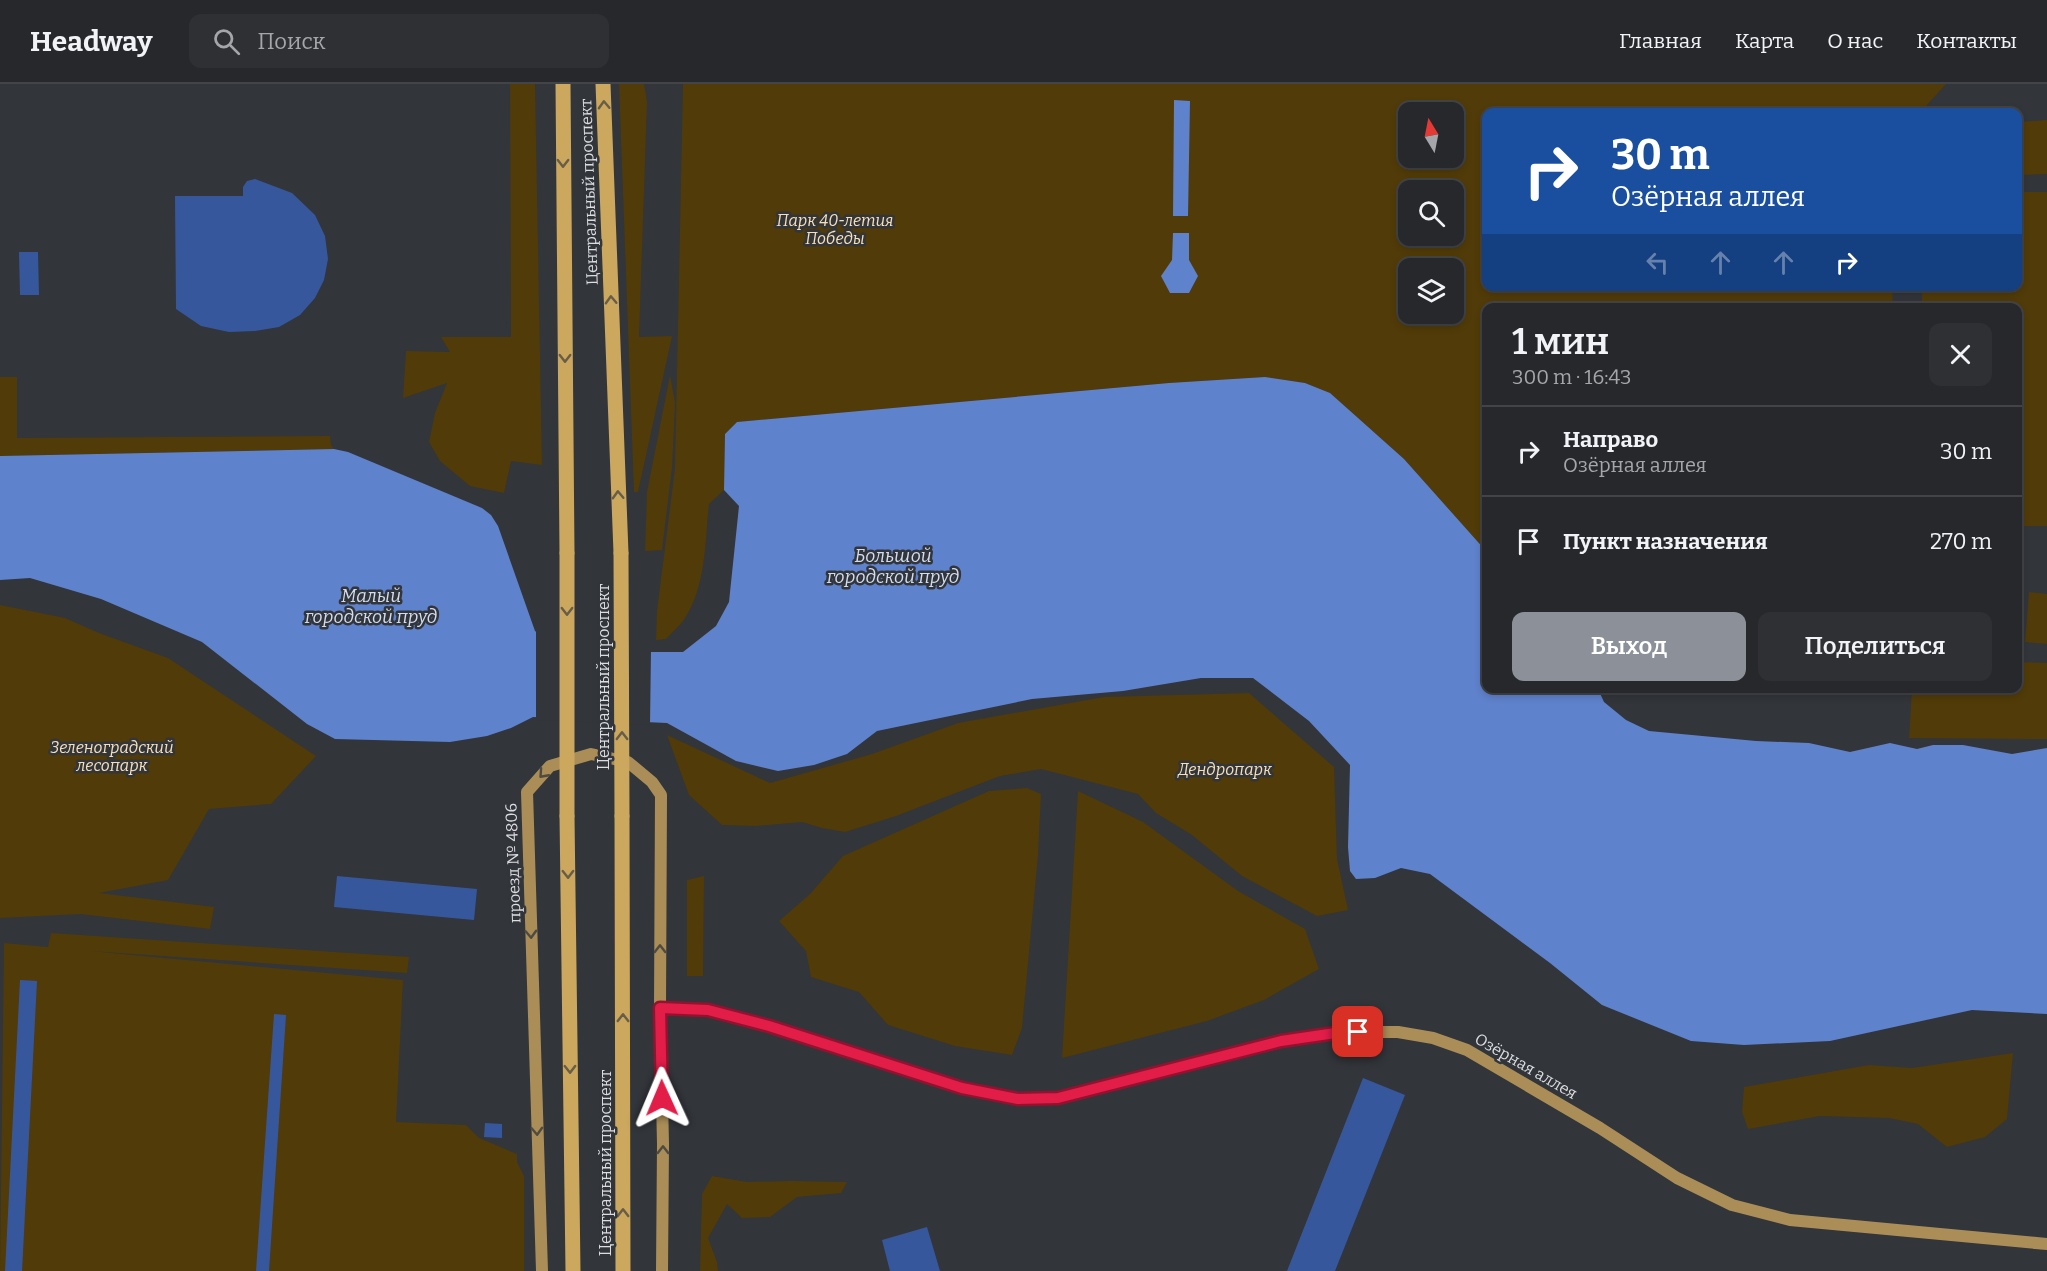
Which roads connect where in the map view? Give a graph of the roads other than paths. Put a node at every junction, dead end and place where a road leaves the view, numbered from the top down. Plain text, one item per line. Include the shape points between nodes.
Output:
1 (563, 84) edge
2 (603, 84) edge
3 (660, 1008) junction
4 (2047, 1244) edge
5 (542, 1271) edge
6 (573, 1271) edge
7 (623, 1271) edge
8 (662, 1271) edge

1 -> 6 main road, Центральный проспект, bridge
7 -> 2 main road, Центральный проспект, bridge via 621,553
3 - 4 street, Озёрная аллея via 708,1010 962,1088 1018,1099 1058,1098 1281,1041 1342,1032 1398,1032 1433,1038 1467,1050 1677,1178 1732,1205 1790,1221
3 -> 5 street, проезд № 4806 via 661,795 628,762 591,754 550,766 527,792
8 -> 3 street, проезд № 4806

